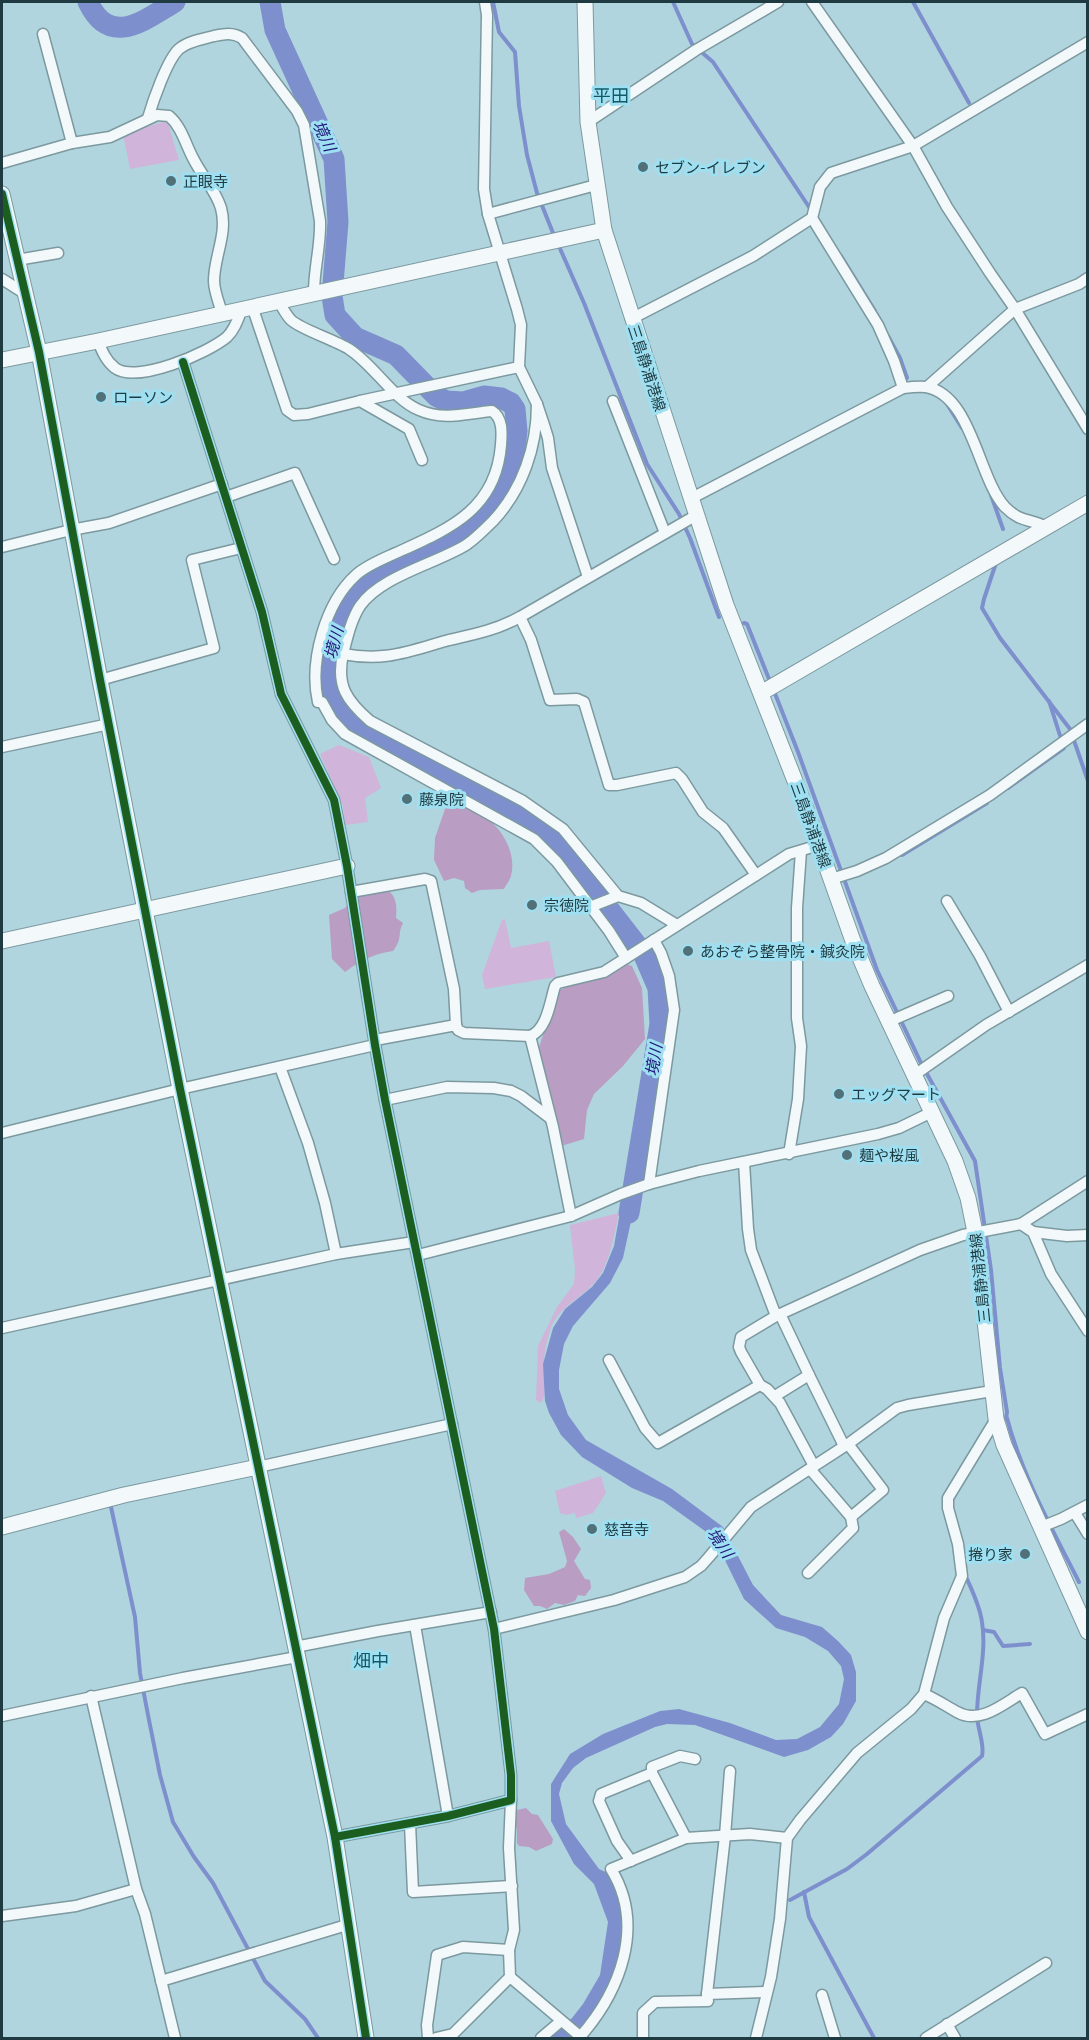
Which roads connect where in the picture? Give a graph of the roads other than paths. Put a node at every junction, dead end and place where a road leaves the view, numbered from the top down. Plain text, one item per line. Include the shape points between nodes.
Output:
1 (485, 2) edge
2 (585, 2) edge
3 (778, 2) edge
4 (812, 2) edge
5 (43, 34) dead end
6 (1088, 42) edge
7 (148, 118) junction
8 (588, 122) junction
9 (72, 143) junction
10 (913, 146) junction
11 (2, 163) edge
12 (596, 185) junction
13 (2, 194) edge
14 (488, 213) junction
15 (812, 218) junction
16 (603, 230) junction
17 (499, 252) junction
18 (58, 253) dead end
19 (17, 260) junction
20 (1088, 278) edge
21 (2, 279) edge
22 (316, 292) junction
23 (24, 293) junction
24 (278, 300) junction
25 (247, 307) junction
26 (1015, 309) junction
27 (222, 313) junction
28 (631, 319) junction
29 (98, 341) junction
30 (39, 352) junction
31 (2, 360) edge
32 (183, 362) junction
33 (519, 367) junction
34 (927, 387) junction
35 (903, 388) junction
36 (398, 394) junction
37 (360, 401) junction
38 (613, 401) dead end
39 (537, 404) junction
40 (1088, 429) edge
41 (422, 460) dead end
42 (222, 484) junction
43 (226, 497) junction
44 (690, 499) junction
45 (1088, 503) edge
46 (695, 516) junction
47 (1046, 527) junction
48 (71, 530) junction
49 (665, 532) junction
50 (2, 547) edge
51 (241, 548) junction
52 (334, 559) dead end
53 (588, 577) junction
54 (520, 617) junction
55 (344, 654) junction
56 (100, 680) junction
57 (769, 689) junction
58 (109, 724) junction
59 (1088, 724) edge
60 (2, 747) edge
61 (819, 844) junction
62 (801, 851) junction
63 (347, 866) junction
64 (756, 875) junction
65 (831, 879) junction
66 (351, 892) junction
67 (616, 897) junction
68 (947, 901) dead end
69 (592, 906) junction
70 (146, 909) junction
71 (677, 925) junction
72 (2, 941) edge
73 (652, 942) junction
74 (628, 956) junction
75 (1088, 965) edge
76 (948, 996) dead end
77 (1009, 1012) junction
78 (888, 1022) junction
79 (456, 1025) junction
80 (531, 1036) junction
81 (375, 1043) junction
82 (280, 1067) junction
83 (914, 1076) junction
84 (180, 1089) junction
85 (386, 1100) junction
86 (932, 1112) junction
87 (550, 1118) junction
88 (2, 1133) edge
89 (789, 1154) junction
90 (744, 1162) junction
91 (1088, 1181) edge
92 (646, 1185) junction
93 (572, 1216) junction
94 (1021, 1224) junction
95 (975, 1232) junction
96 (1033, 1232) junction
97 (1088, 1235) edge
98 (414, 1242) junction
99 (336, 1254) junction
100 (418, 1255) junction
101 (220, 1280) junction
102 (778, 1315) junction
103 (2, 1328) edge
104 (1088, 1331) edge
105 (609, 1359) dead end
106 (809, 1375) junction
107 (760, 1384) junction
108 (992, 1391) junction
109 (775, 1396) junction
110 (996, 1419) junction
111 (452, 1424) junction
112 (846, 1445) junction
113 (258, 1467) junction
114 (812, 1467) junction
115 (1088, 1506) edge
116 (1075, 1513) junction
117 (851, 1517) junction
118 (2, 1527) edge
119 (1041, 1527) junction
120 (1088, 1534) edge
121 (808, 1573) dead end
122 (491, 1612) junction
123 (415, 1625) junction
124 (494, 1629) junction
125 (1088, 1632) edge
126 (296, 1652) junction
127 (924, 1694) junction
128 (91, 1696) junction
129 (1088, 1714) edge
130 (2, 1716) edge
131 (695, 1759) dead end
132 (730, 1771) dead end
133 (652, 1773) junction
134 (511, 1800) junction
135 (448, 1816) junction
136 (410, 1824) junction
137 (725, 1836) junction
138 (335, 1837) junction
139 (686, 1838) junction
140 (788, 1838) junction
141 (631, 1861) junction
142 (512, 1886) junction
143 (136, 1889) junction
144 (2, 1916) edge
145 (350, 1924) junction
146 (509, 1950) junction
147 (1046, 1964) dead end
148 (510, 1977) junction
149 (161, 1981) junction
150 (766, 1992) junction
151 (707, 1994) junction
152 (822, 1995) dead end
153 (561, 2020) junction
154 (948, 2024) junction
155 (175, 2038) edge
156 (366, 2038) edge
157 (428, 2038) edge
158 (436, 2038) edge
159 (541, 2038) edge
160 (580, 2038) edge
161 (643, 2038) edge
162 (756, 2038) edge
163 (835, 2038) edge
164 (926, 2038) edge
165 (955, 2038) edge

1 - 14 street via 484,189
2 - 8 street, 三島静浦港線
3 - 8 street via 696,50
4 - 10 street
5 - 9 street
6 - 10 street
7 - 9 street via 110,137
7 - 22 street via 178,50 189,43 226,34 242,38 304,125 321,232 314,271
7 - 27 street via 163,114 174,120 218,200 224,224 214,282
8 - 12 street, 三島静浦港線
9 - 11 street
10 - 15 street via 831,173 820,187
10 - 26 street via 947,207
12 - 14 street
12 - 16 street, 三島静浦港線
13 - 19 street
14 - 17 street
15 - 28 street via 753,256
15 - 35 street via 878,325
16 - 17 street
16 - 28 street, 三島静浦港線
17 - 22 street
17 - 33 street via 518,309
18 - 19 street
19 - 23 street
20 - 26 street
21 - 23 street
22 - 24 street
23 - 30 street
24 - 25 street
24 - 36 street via 292,321 349,349
25 - 27 street
25 - 32 street via 226,337
25 - 37 street via 290,414 299,416
26 - 34 street
26 - 40 street
27 - 29 street
28 - 44 street, 三島静浦港線
29 - 30 street
29 - 32 street via 104,356 121,371 152,370
30 - 31 street
30 - 48 street
32 - 42 street
33 - 36 street
33 - 39 street
34 - 35 street
34 - 47 street via 944,395 961,417 1004,506 1019,519
35 - 44 street
36 - 37 street
36 - 69 street via 417,410 435,415 452,417 492,411 497,414 502,439 497,467 492,483 468,514 450,528 357,573 339,593 328,614 317,662 318,702 322,702 345,734 534,839
37 - 41 street via 409,429
38 - 49 street
39 - 53 street via 554,476
39 - 55 street via 537,428 527,465 511,498 467,544 390,582 360,606
42 - 43 street
42 - 48 street via 109,523
43 - 51 street
43 - 52 street via 295,473
44 - 46 street, 三島静浦港線
45 - 47 street
46 - 49 street
46 - 57 street, 三島静浦港線 via 726,605
47 - 57 street
48 - 50 street
48 - 56 street
49 - 53 street
51 - 56 street via 192,560 214,648
51 - 63 street via 262,612 281,693 334,800
53 - 54 street
54 - 55 street via 496,629 401,655
54 - 64 street via 550,700 584,702 609,785 676,773 703,812 723,828
55 - 67 street via 342,677 353,706 370,721 523,801 555,822
56 - 58 street
57 - 61 street, 三島静浦港線
58 - 60 street
58 - 70 street
59 - 65 street via 990,795 886,858
61 - 62 street
61 - 65 street, 三島静浦港線
62 - 64 street
62 - 89 street via 797,1018 801,1046
63 - 66 street
63 - 70 street
64 - 71 street
65 - 78 street, 三島静浦港線
66 - 79 street via 431,881 454,989
66 - 81 street
67 - 69 street
67 - 71 street via 641,903
68 - 77 street
69 - 74 street
70 - 72 street
70 - 84 street
71 - 73 street
73 - 74 street
73 - 92 street via 661,953 669,976 674,1010
74 - 80 street via 604,972 558,983 541,1028
75 - 77 street
76 - 78 street
77 - 83 street
78 - 83 street, 三島静浦港線
79 - 80 street via 464,1033
79 - 81 street
80 - 87 street
81 - 82 street
81 - 85 street
82 - 84 street
82 - 99 street via 309,1143
83 - 86 street, 三島静浦港線
84 - 88 street
84 - 101 street
85 - 87 street via 447,1087 494,1089 521,1096
85 - 98 street
86 - 89 street via 899,1128
86 - 95 street, 三島静浦港線 via 965,1189
87 - 93 street
89 - 90 street
90 - 92 street
90 - 102 street via 751,1250
91 - 94 street
92 - 93 street
93 - 100 street
94 - 95 street
94 - 96 street
95 - 102 street via 920,1250
95 - 108 street, 三島静浦港線
96 - 97 street
96 - 104 street via 1051,1274
98 - 99 street
98 - 100 street
99 - 101 street
100 - 111 street
101 - 103 street
101 - 113 street
102 - 106 street
102 - 107 street via 745,1333 740,1340 741,1352
105 - 107 street via 645,1428 658,1443
106 - 109 street
106 - 112 street
107 - 109 street
108 - 110 street, 三島静浦港線
108 - 112 street via 897,1408
109 - 114 street
110 - 119 street, 三島静浦港線
110 - 127 street via 948,1498 962,1576 944,1618
111 - 113 street
111 - 122 street
112 - 114 street
112 - 117 street via 883,1490
113 - 118 street via 124,1495
113 - 126 street
114 - 117 street
114 - 124 street via 752,1507 701,1566 685,1577 614,1600
115 - 116 street
116 - 119 street
116 - 120 street
117 - 121 street via 853,1528
119 - 125 street, 三島静浦港線
122 - 123 street
122 - 124 street
123 - 126 street
123 - 135 street
124 - 134 street
126 - 128 street
126 - 138 street
127 - 129 street via 971,1716 984,1714 1022,1693 1045,1734
127 - 140 street via 857,1754
128 - 130 street
128 - 143 street
131 - 133 street via 680,1756 652,1767
132 - 137 street
133 - 139 street
133 - 141 street via 601,1794 599,1801
134 - 135 street
134 - 142 street
135 - 136 street
136 - 138 street
136 - 142 street via 413,1892
137 - 139 street
137 - 140 street
137 - 151 street
138 - 145 street
139 - 141 street
140 - 150 street via 780,1919
141 - 160 street via 610,1869 622,1891 628,1924 621,1968 602,2010
142 - 146 street via 514,1930
143 - 144 street via 76,1906
143 - 149 street
145 - 149 street
145 - 156 street
146 - 148 street
146 - 157 street via 463,1947 436,1955
147 - 154 street
148 - 153 street
148 - 158 street via 453,2034
149 - 155 street
150 - 151 street
150 - 162 street
151 - 161 street via 708,2001 655,2002 643,2013
152 - 163 street
153 - 159 street
153 - 160 street
154 - 164 street
154 - 165 street

